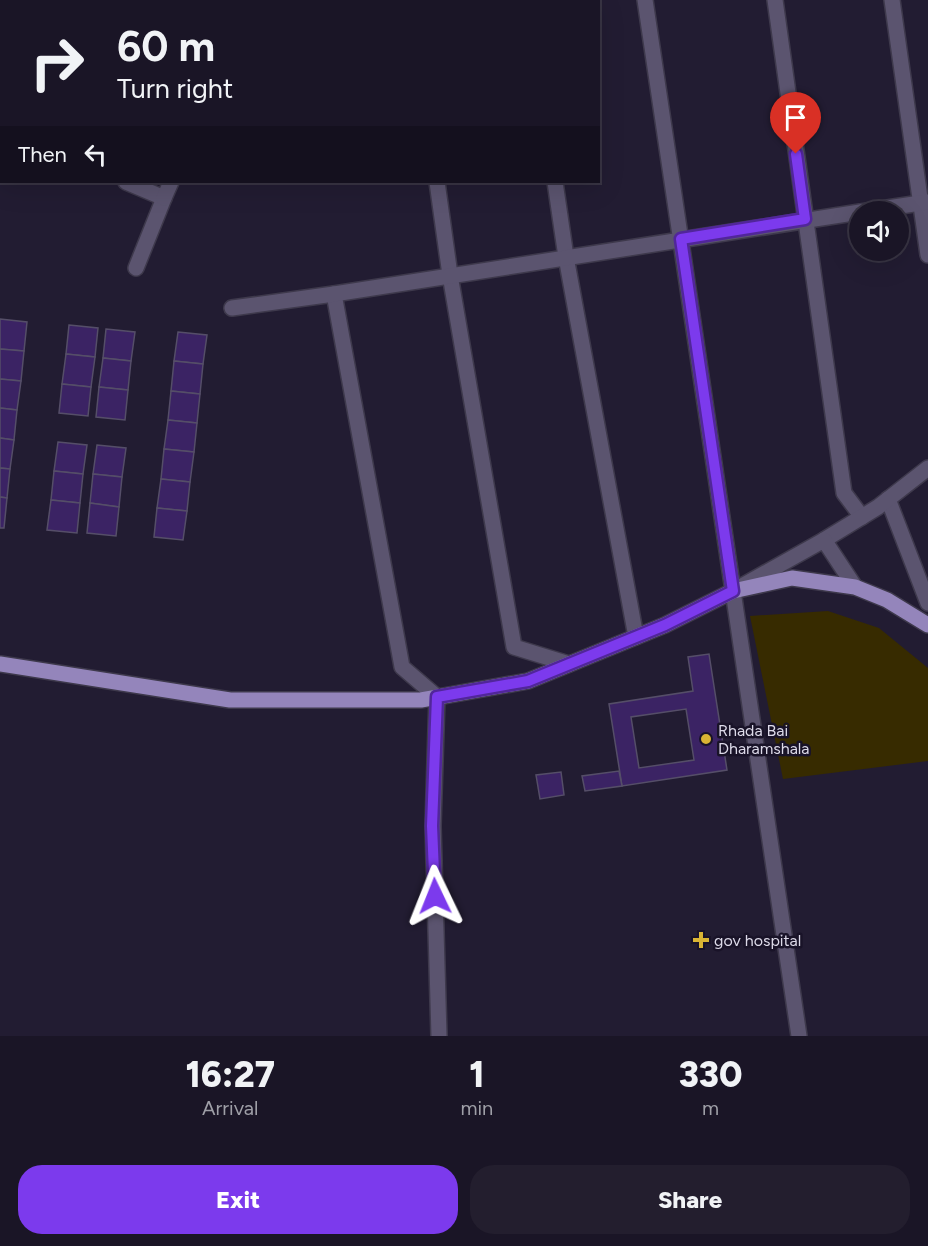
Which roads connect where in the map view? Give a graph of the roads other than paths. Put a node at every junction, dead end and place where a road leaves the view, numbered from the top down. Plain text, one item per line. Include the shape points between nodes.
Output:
1 (645, 0) edge
2 (775, 0) edge
3 (891, 0) edge
4 (128, 183) edge
5 (171, 183) edge
6 (437, 183) edge
7 (555, 183) edge
8 (164, 198) junction
9 (924, 203) edge
10 (909, 205) edge
11 (849, 213) edge
12 (805, 219) junction
13 (681, 239) junction
14 (928, 255) edge
15 (566, 257) junction
16 (136, 268) dead end
17 (450, 275) junction
18 (334, 294) junction
19 (232, 308) dead end
20 (928, 468) edge
21 (888, 499) junction
22 (862, 517) junction
23 (824, 540) junction
24 (855, 587) junction
25 (733, 591) junction
26 (928, 603) edge
27 (928, 625) edge
28 (636, 637) junction
29 (0, 664) edge
30 (569, 664) junction
31 (437, 697) junction
32 (440, 1036) edge
33 (799, 1036) edge

1 - 13 street
2 - 12 street
3 - 9 street
4 - 8 street
5 - 8 street
6 - 17 street
7 - 15 street
8 - 16 street
9 - 10 street
9 - 14 street
11 - 12 street
12 - 13 street
12 - 22 street via 844,493
13 - 15 street
13 - 25 street
15 - 17 street
15 - 28 street
17 - 18 street
17 - 30 street via 514,647
18 - 19 street
18 - 31 street via 402,667
20 - 21 street
21 - 22 street
21 - 26 street
22 - 23 street
23 - 24 street
23 - 25 street
24 - 25 main road via 792,578
24 - 27 main road via 887,600
25 - 28 main road
25 - 33 street
28 - 30 main road
29 - 31 main road via 230,700
30 - 31 main road via 528,681
31 - 32 street via 432,826

